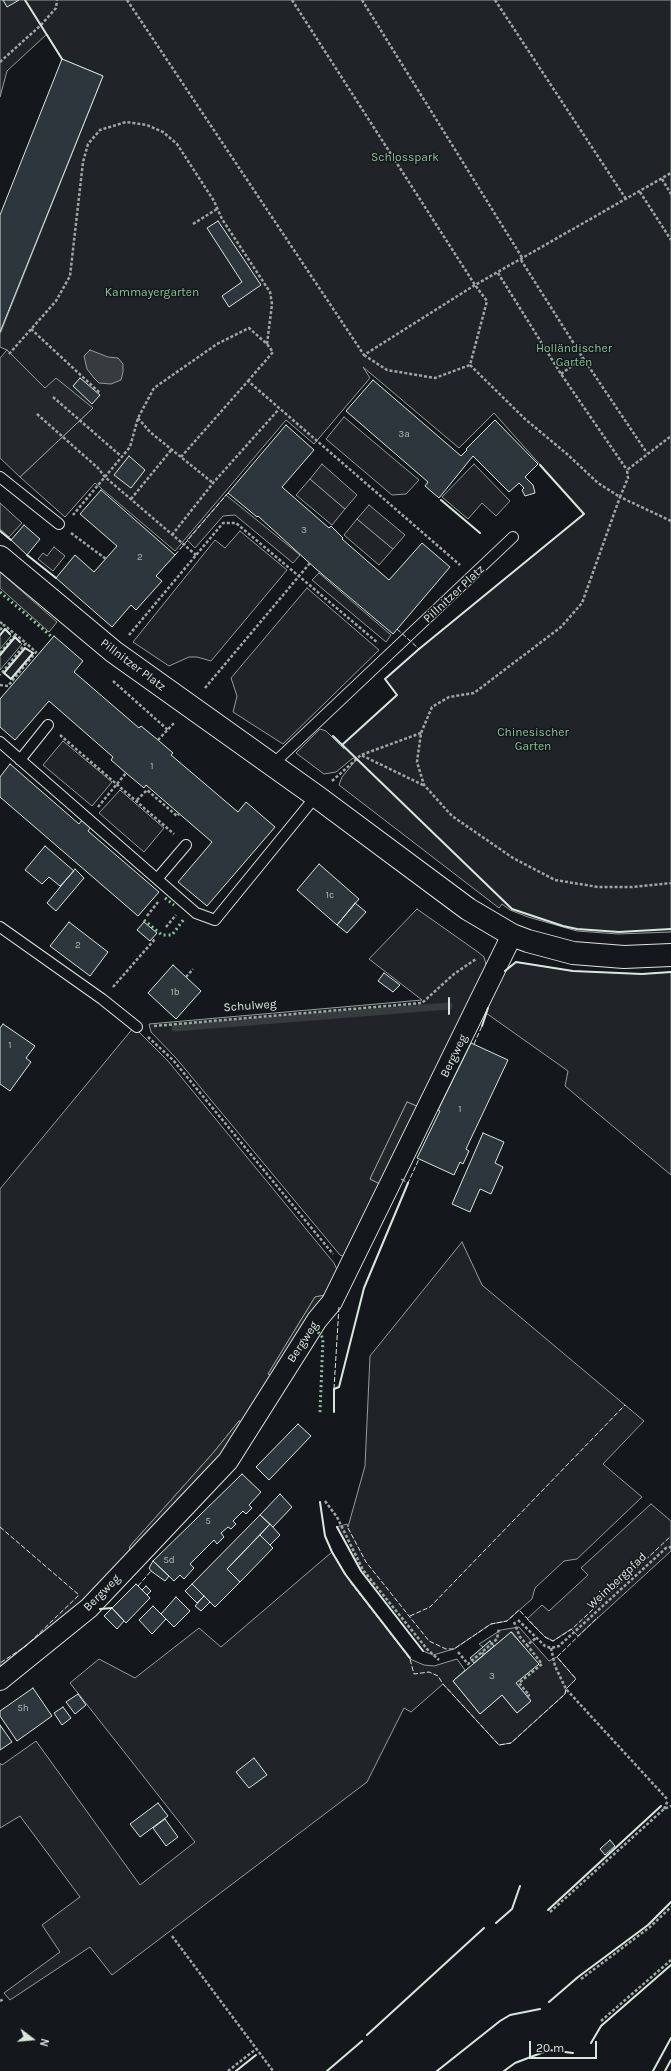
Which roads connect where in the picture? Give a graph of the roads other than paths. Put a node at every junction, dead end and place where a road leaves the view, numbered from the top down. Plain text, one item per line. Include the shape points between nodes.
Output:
1 (0, 477) edge
2 (61, 525) road end
3 (513, 537) dead end
4 (0, 557) edge
5 (48, 725) dead end
6 (0, 742) edge
7 (20, 760) junction
8 (272, 765) junction
9 (316, 796) junction
10 (186, 845) dead end
11 (157, 879) junction
12 (0, 927) edge
13 (512, 935) junction
14 (671, 955) edge
15 (137, 1027) road end
16 (0, 1680) edge

1 - 2 lane
3 - 8 lane, Pillnitzer Platz
4 - 8 main road, Pillnitzer Platz via 114,652
5 - 7 lane
6 - 7 lane
7 - 11 lane
8 - 9 main road, Pillnitzer Platz
9 - 11 lane via 215,920 196,913
9 - 13 main road, Pillnitzer Platz via 468,909
10 - 11 lane
12 - 15 lane
13 - 14 main road, Pillnitzer Platz via 573,953 624,957
13 - 16 street, Bergweg via 332,1302 317,1320 228,1461 89,1608

